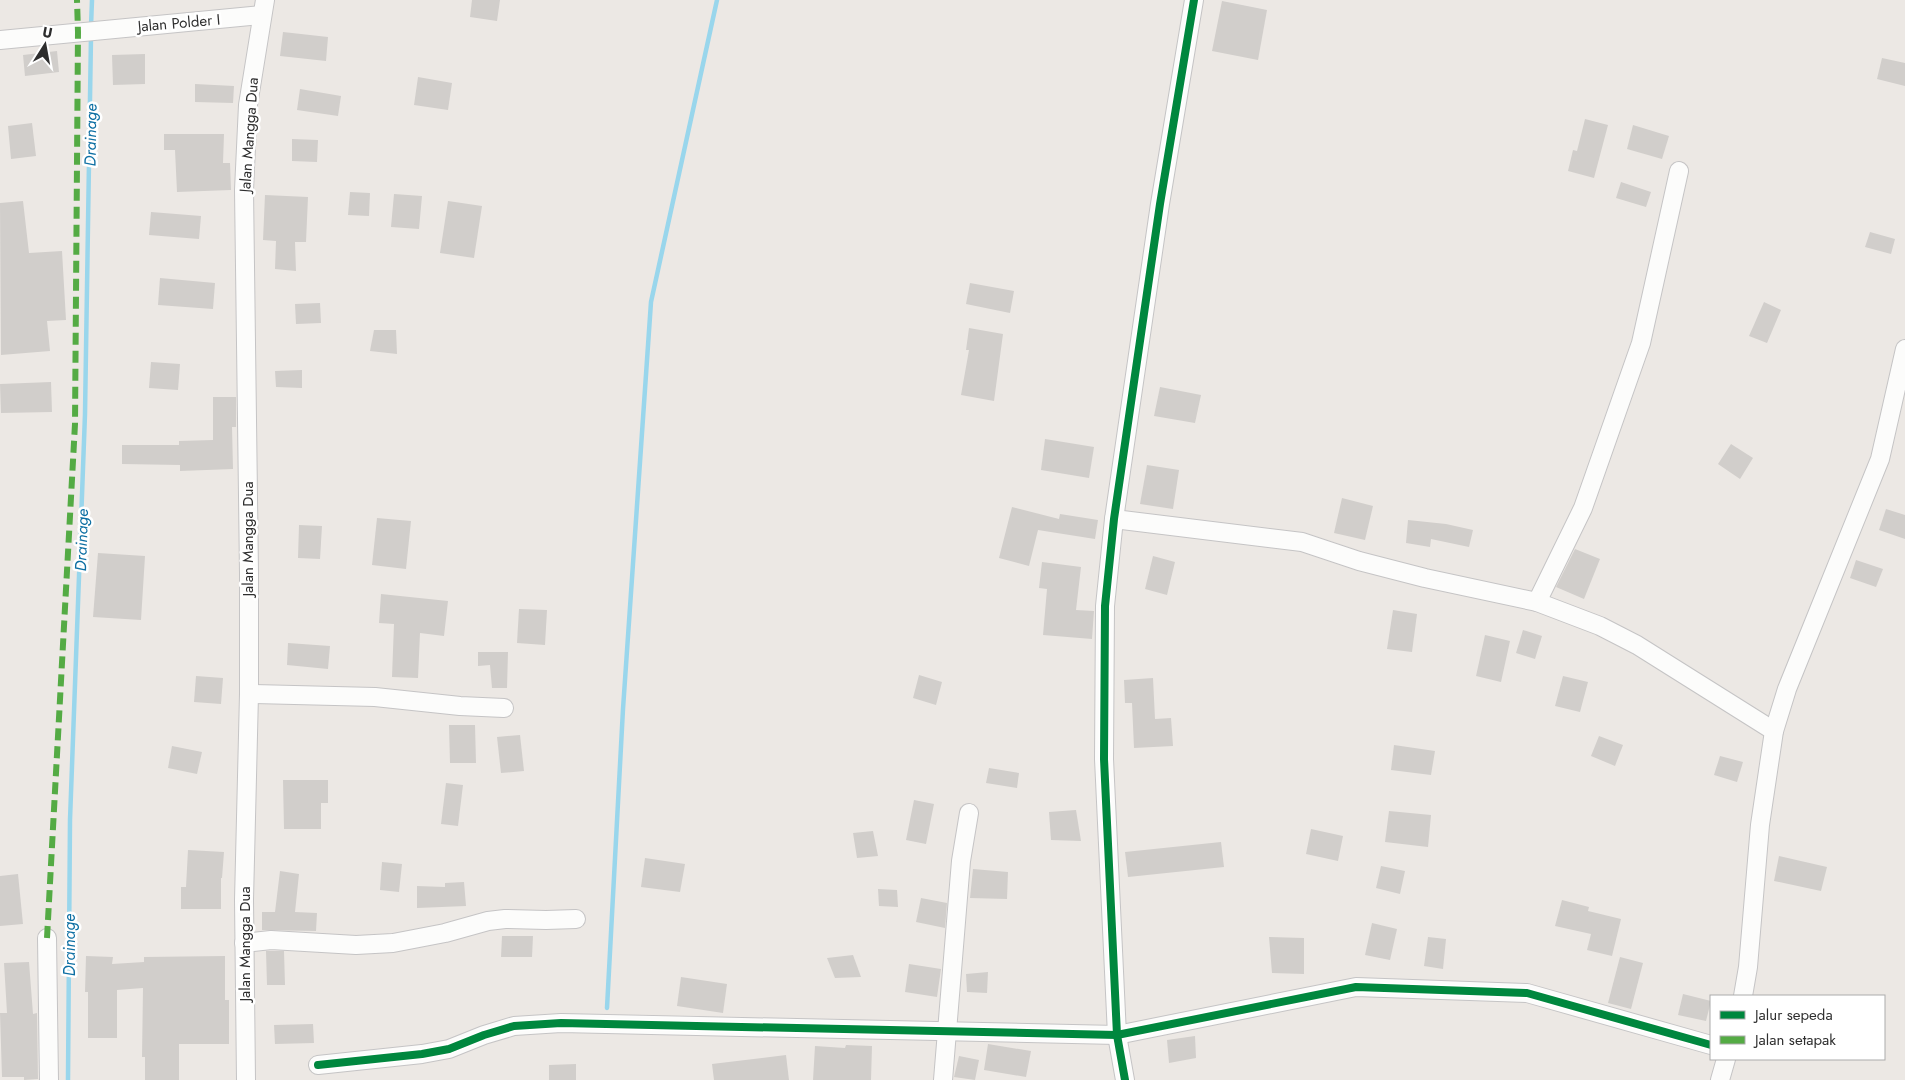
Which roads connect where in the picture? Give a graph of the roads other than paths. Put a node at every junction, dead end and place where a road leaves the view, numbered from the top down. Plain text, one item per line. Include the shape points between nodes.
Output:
1 (1194, 0) edge
2 (264, 7) edge
3 (0, 40) edge
4 (1679, 171) dead end
5 (1905, 349) edge
6 (1114, 519) junction
7 (1538, 602) junction
8 (249, 694) junction
9 (504, 708) dead end
10 (1774, 731) junction
11 (969, 813) dead end
12 (576, 919) dead end
13 (47, 938) dead end
14 (244, 943) junction
15 (1743, 995) edge
16 (947, 1032) junction
17 (1117, 1035) junction
18 (1710, 1045) edge
19 (1726, 1060) edge
20 (318, 1065) dead end
21 (49, 1080) edge
22 (246, 1080) edge
23 (943, 1080) edge
24 (1125, 1080) edge
25 (1720, 1080) edge

1 - 6 street via 1160,204
2 - 3 street, Jalan Polder I
2 - 8 street, Jalan Mangga Dua via 248,105 244,190
4 - 7 street via 1641,343 1583,508
5 - 10 street via 1880,459 1787,689
6 - 7 street via 1302,542 1415,576
6 - 17 street via 1105,606 1104,759
7 - 10 street via 1600,626 1637,645
8 - 9 street via 375,697
8 - 14 street, Jalan Mangga Dua
10 - 15 street via 1760,825
11 - 16 street via 961,861
12 - 14 street via 488,921 446,933 356,945 271,940
13 - 21 street
14 - 22 street, Jalan Mangga Dua
16 - 17 street
16 - 20 street via 562,1023 514,1026 449,1049 422,1054
16 - 23 street
17 - 18 street via 1356,987 1527,992
17 - 24 street
19 - 25 street

